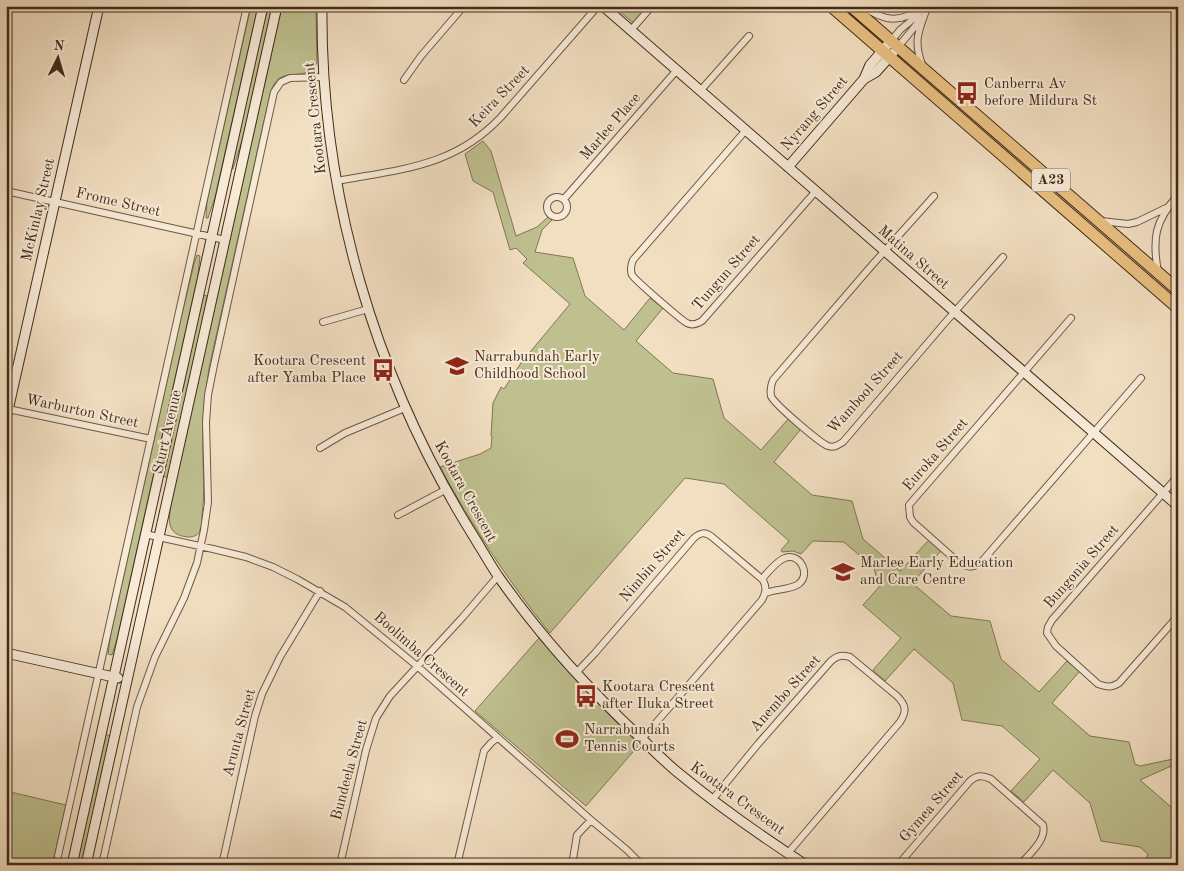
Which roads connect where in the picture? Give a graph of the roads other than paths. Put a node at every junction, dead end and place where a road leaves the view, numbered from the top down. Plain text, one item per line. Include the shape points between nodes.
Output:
1 (99, 6) edge
2 (247, 6) edge
3 (263, 6) edge
4 (277, 6) edge
5 (322, 6) edge
6 (464, 6) edge
7 (598, 6) edge
8 (603, 6) edge
9 (652, 6) edge
10 (831, 6) edge
11 (851, 6) edge
12 (862, 6) edge
13 (927, 7) edge
14 (631, 30) junction
15 (748, 36) dead end
16 (894, 44) junction
17 (886, 54) junction
18 (677, 70) junction
19 (924, 70) junction
20 (324, 77) junction
21 (404, 80) dead end
22 (700, 91) junction
23 (746, 130) junction
24 (788, 167) junction
25 (337, 181) junction
26 (6, 191) edge
27 (816, 191) junction
28 (1178, 195) edge
29 (934, 196) dead end
30 (564, 199) dead end
31 (55, 202) junction
32 (1166, 208) junction
33 (1098, 221) junction
34 (196, 233) junction
35 (212, 237) junction
36 (225, 240) junction
37 (884, 252) junction
38 (1003, 257) dead end
39 (1159, 273) junction
40 (1178, 290) edge
41 (1178, 308) edge
42 (368, 309) junction
43 (954, 312) junction
44 (1071, 318) dead end
45 (323, 322) dead end
46 (1024, 372) junction
47 (1141, 378) dead end
48 (8, 408) junction
49 (405, 408) junction
50 (6, 419) edge
51 (1094, 432) junction
52 (151, 439) junction
53 (320, 448) dead end
54 (1178, 476) edge
55 (445, 490) junction
56 (1163, 493) junction
57 (1178, 506) edge
58 (398, 515) dead end
59 (145, 534) junction
60 (159, 537) junction
61 (201, 546) junction
62 (498, 576) junction
63 (762, 579) junction
64 (320, 591) junction
65 (766, 593) junction
66 (1178, 616) edge
67 (6, 653) edge
68 (417, 666) junction
69 (576, 673) junction
70 (99, 674) junction
71 (113, 677) junction
72 (127, 680) junction
73 (498, 738) junction
74 (642, 740) junction
75 (712, 800) junction
76 (591, 820) junction
77 (788, 853) junction
78 (58, 856) dead end
79 (104, 864) edge
80 (72, 865) edge
81 (86, 865) edge
82 (222, 865) edge
83 (340, 865) edge
84 (457, 865) edge
85 (572, 865) edge
86 (642, 865) edge
87 (806, 865) edge
88 (898, 865) edge
89 (1020, 865) edge

1 - 31 street, McKinlay Street
2 - 34 street, Sturt Avenue
3 - 35 street, Sturt Avenue
4 - 36 street, Sturt Avenue
5 - 20 street, Kootara Crescent
6 - 21 street
7 - 25 street, Keira Street via 495,124 470,144 425,164
8 - 14 street, Matina Street
9 - 14 street
10 - 17 highway, A23
11 - 16 highway, A23
12 - 13 street via 884,18 896,19
13 - 16 street, Nyrang Street via 910,20
13 - 19 street via 917,36
14 - 18 street, Matina Street
15 - 22 street
16 - 17 street, Nyrang Street
16 - 19 highway, A23
17 - 24 street, Nyrang Street via 876,72 864,79
17 - 41 highway, A23
18 - 22 street, Matina Street
18 - 30 street, Marlee Place
19 - 33 highway, A23
20 - 25 street, Kootara Crescent
20 - 61 street, Sturt Avenue via 290,78 281,82 274,92 208,395 208,502
22 - 23 street, Matina Street
23 - 24 street, Matina Street
23 - 27 street, Tungun Street via 634,260 631,273 643,287 685,323 698,324
24 - 27 street, Matina Street
25 - 42 street, Kootara Crescent
26 - 31 street, Frome Street
27 - 37 street, Matina Street
28 - 32 street
29 - 37 street
31 - 34 street, Frome Street
31 - 48 street, McKinlay Street
32 - 33 street via 1128,224
32 - 39 street via 1155,239
33 - 39 highway, A23
34 - 35 street, Frome Street
34 - 52 street, Sturt Avenue
35 - 36 street, Frome Street
35 - 59 street, Sturt Avenue
36 - 60 street, Sturt Avenue
37 - 43 street, Matina Street
37 - 43 street, Wambool Street via 773,380 771,396 800,424 827,446 843,442
38 - 43 street
39 - 40 highway, A23
42 - 45 street
42 - 49 street, Kootara Crescent
43 - 46 street, Matina Street
44 - 46 street
46 - 51 street, Matina Street
46 - 51 street, Euroka Street via 909,505 913,522 958,562 973,567 978,564
47 - 51 street
48 - 50 street, McKinlay Street
48 - 52 street, Warburton Street
49 - 53 street via 345,432
49 - 55 street, Kootara Crescent
51 - 56 street, Matina Street
52 - 70 street, Sturt Avenue
54 - 56 street
55 - 58 street
55 - 62 street, Kootara Crescent
56 - 57 street, Matina Street
56 - 66 street, Bungonia Street via 1052,620 1047,633 1056,646 1098,684 1113,687
59 - 60 street, Boolimba Crescent
59 - 71 street, Sturt Avenue
60 - 61 street, Boolimba Crescent
60 - 72 street, Sturt Avenue
61 - 64 street, Boolimba Crescent via 264,564
61 - 79 street, Sturt Avenue via 184,598 155,657 137,707
62 - 68 street, Bundeela Street
62 - 69 street, Kootara Crescent
63 - 65 street
63 - 65 street via 785,558 797,559 804,567 801,582
63 - 69 street, Nimbin Street via 712,537 699,533
64 - 68 street, Boolimba Crescent via 345,606
64 - 82 street, Arunta Street via 262,694
65 - 74 street
67 - 70 street
68 - 73 street, Boolimba Crescent
68 - 83 street, Bundeela Street via 390,696 376,718
69 - 74 street, Kootara Crescent
70 - 71 street
70 - 78 street, Sturt Avenue
71 - 72 street
71 - 80 street, Sturt Avenue
72 - 81 street, Sturt Avenue
73 - 76 street, Boolimba Crescent
73 - 84 street via 484,751
74 - 75 street, Kootara Crescent
75 - 77 street, Kootara Crescent
75 - 77 street, Anembo Street via 831,661 837,656 850,657 903,702 904,716
76 - 85 street via 577,835
76 - 86 street, Boolimba Crescent
77 - 87 street, Kootara Crescent
88 - 89 street, Gymea Street via 976,776 991,779 1043,825 1040,842

